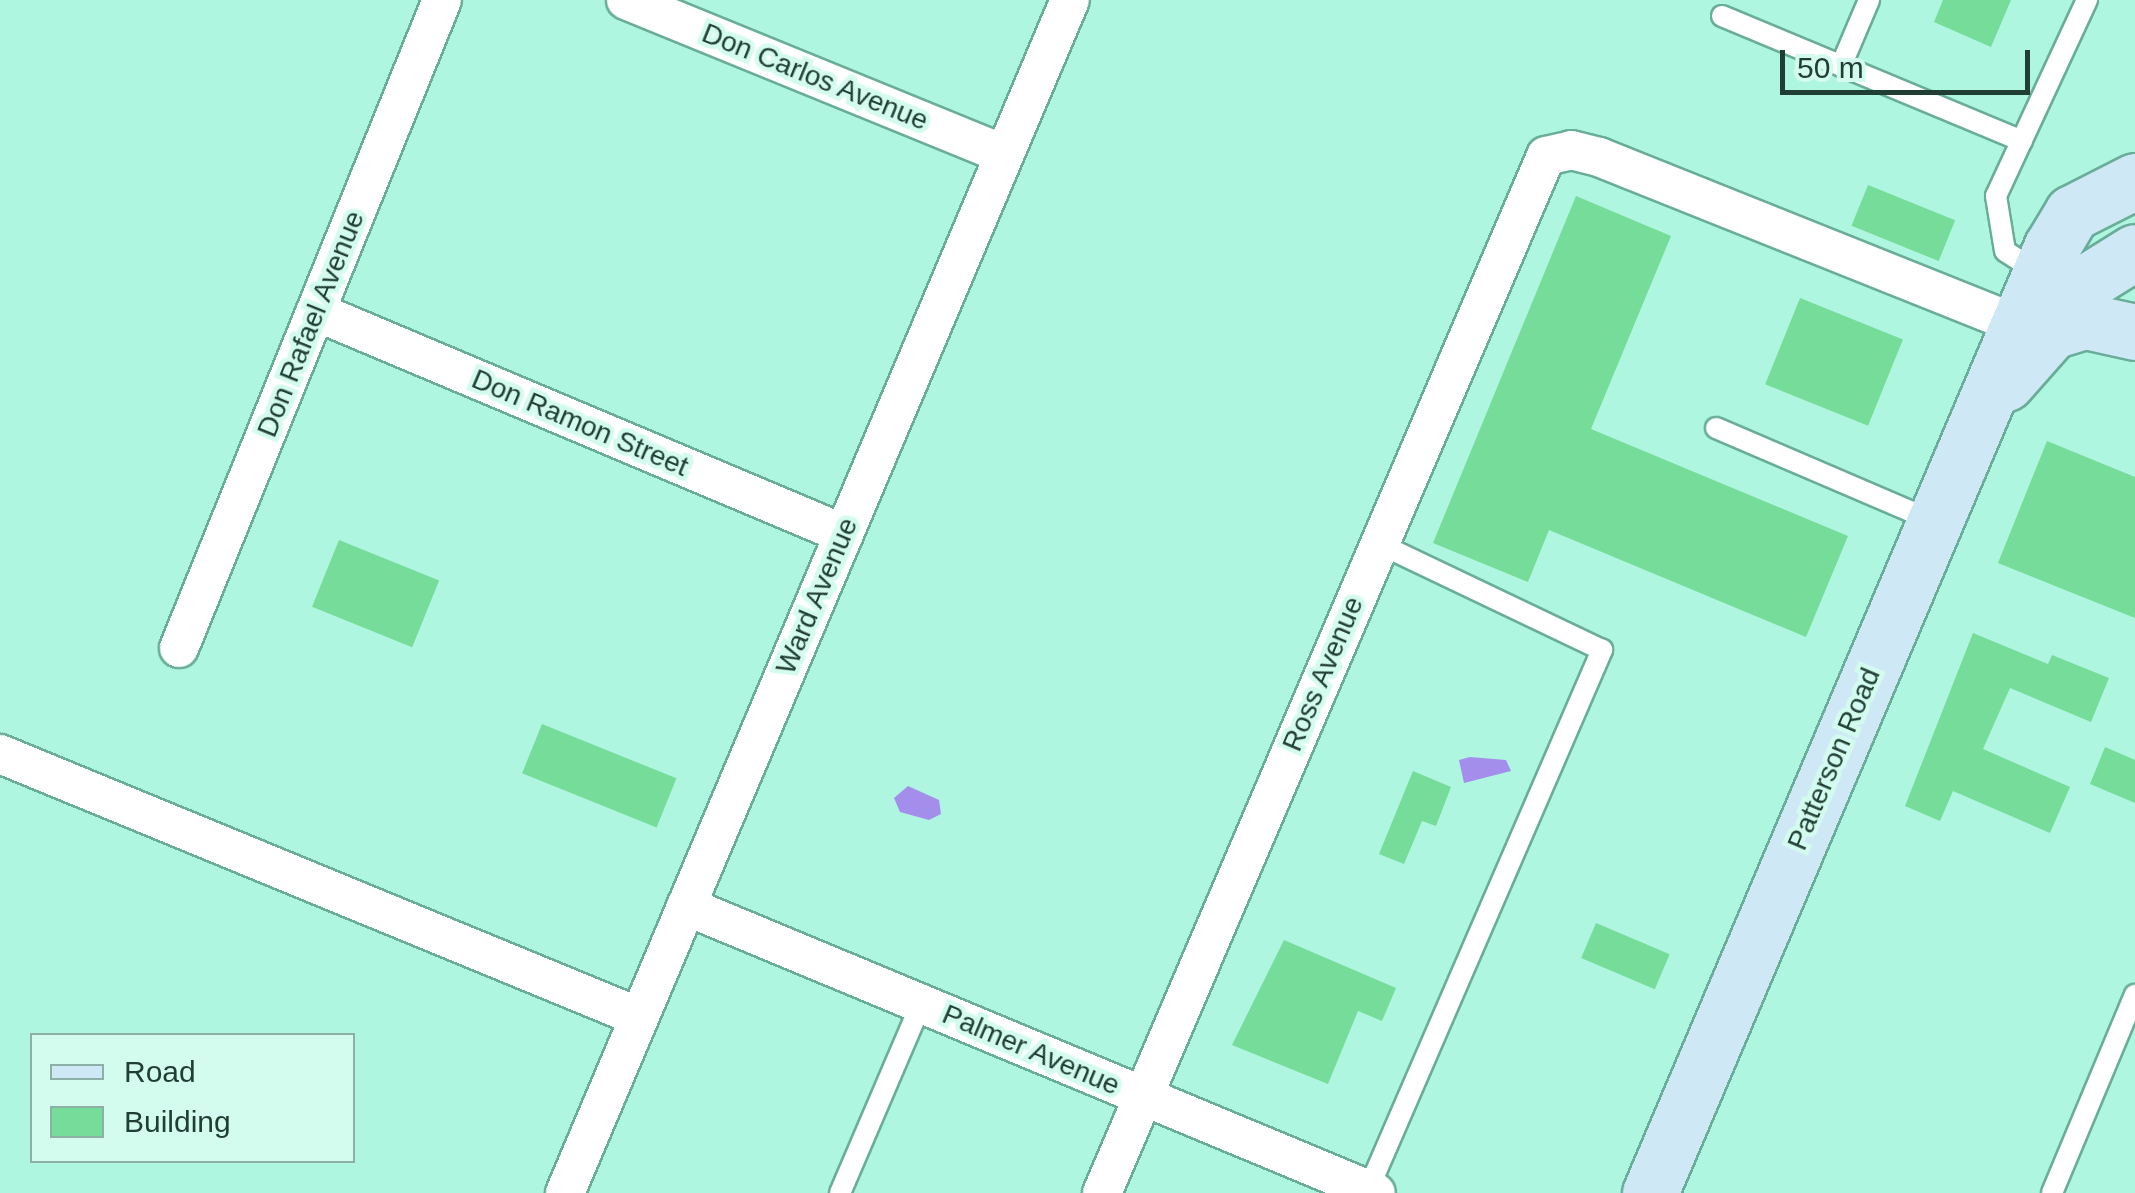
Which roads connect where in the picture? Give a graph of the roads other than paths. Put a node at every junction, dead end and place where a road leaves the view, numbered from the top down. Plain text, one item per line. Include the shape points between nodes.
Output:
1 (442, 0) edge
2 (626, 0) edge
3 (1070, 0) edge
4 (1869, 0) edge
5 (2087, 0) edge
6 (1722, 16) dead end
7 (1842, 66) junction
8 (2022, 140) junction
9 (1004, 154) junction
10 (2135, 181) edge
11 (2135, 252) edge
12 (2040, 274) junction
13 (317, 312) junction
14 (2019, 324) junction
15 (2135, 332) edge
16 (1981, 412) junction
17 (1716, 428) dead end
18 (1935, 522) junction
19 (844, 534) junction
20 (1378, 543) junction
21 (179, 648) dead end
22 (0, 754) edge
23 (686, 906) junction
24 (2135, 996) edge
25 (921, 1004) junction
26 (639, 1017) junction
27 (1142, 1096) junction
28 (1373, 1192) edge
29 (565, 1193) edge
30 (840, 1193) edge
31 (1102, 1193) edge
32 (1650, 1193) edge
33 (2052, 1193) edge

1 - 13 street, Don Rafael Avenue
2 - 9 street, Don Carlos Avenue
3 - 9 street, Ward Avenue
4 - 7 lane
5 - 8 lane
6 - 7 lane
7 - 8 lane
8 - 12 lane via 1996,196 1995,222 2006,251
9 - 19 street, Ward Avenue
10 - 12 main road, Patterson Road via 2072,213
11 - 14 main road, Patterson Road via 2074,283
12 - 14 main road, Patterson Road
13 - 19 street, Don Ramon Street
13 - 21 street, Don Rafael Avenue
14 - 16 main road, Patterson Road
14 - 20 street, Ross Avenue via 1599,157 1571,150 1546,156
15 - 16 main road via 2085,321 2052,332
16 - 18 main road, Patterson Road
17 - 18 lane
18 - 32 main road, Patterson Road
19 - 23 street, Ward Avenue
20 - 27 street, Ross Avenue
20 - 28 lane via 1602,650
22 - 26 street
23 - 25 street, Palmer Avenue
23 - 26 street, Ward Avenue
24 - 33 lane
25 - 27 street, Palmer Avenue
25 - 30 lane
26 - 29 street, Ward Avenue
27 - 28 street, Palmer Avenue
27 - 31 street, Ross Avenue

